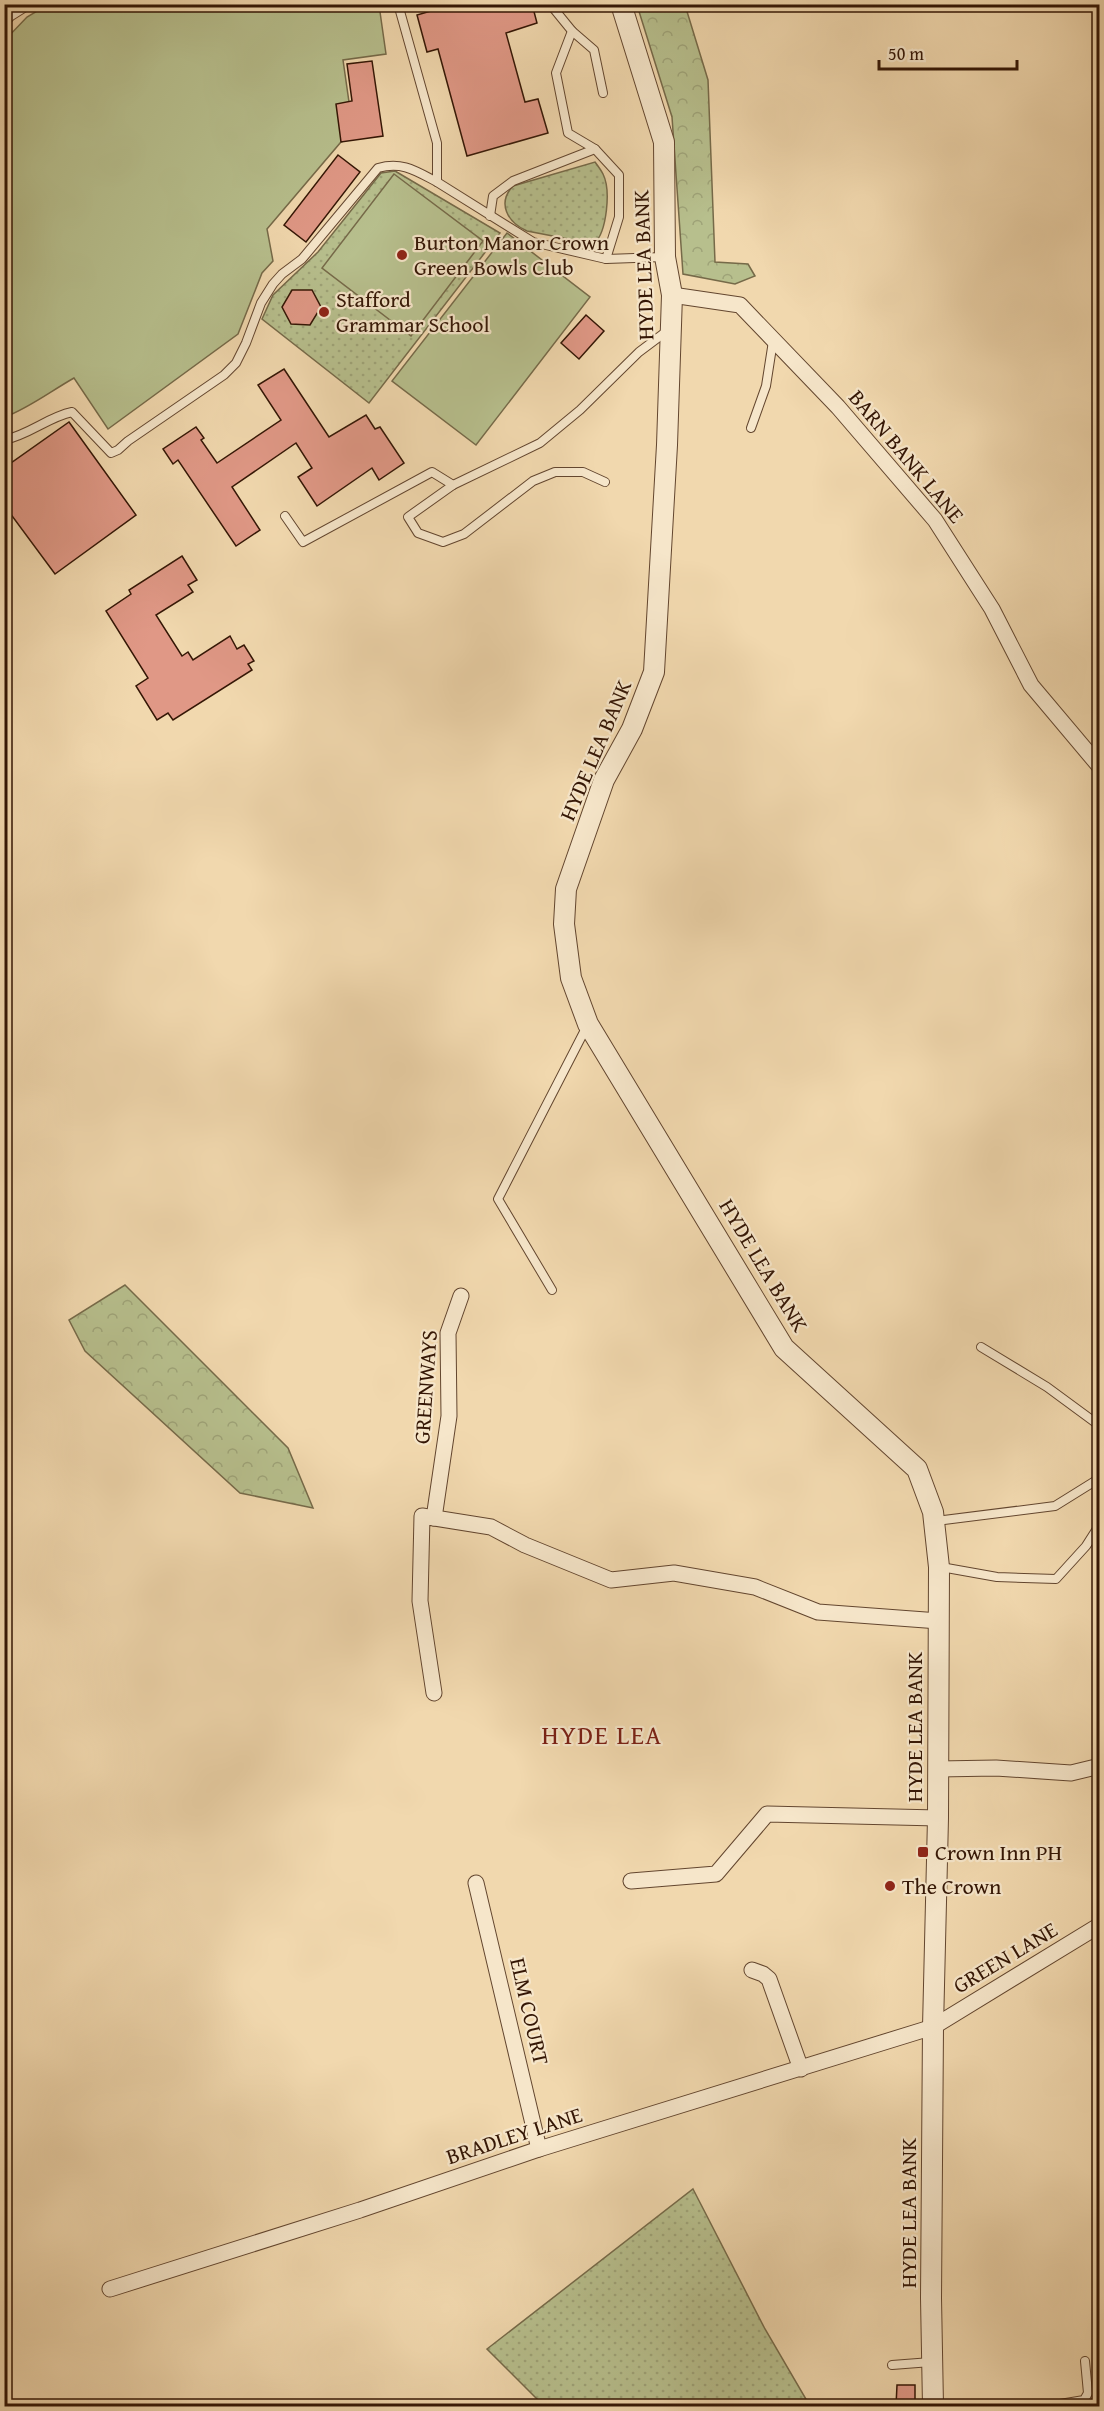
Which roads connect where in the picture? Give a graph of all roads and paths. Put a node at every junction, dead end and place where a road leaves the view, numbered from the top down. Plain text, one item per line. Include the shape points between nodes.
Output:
1 (30, 4) edge
2 (398, 4) edge
3 (550, 4) edge
4 (621, 4) edge
5 (4, 23) edge
6 (572, 31) junction
7 (603, 93) dead end
8 (595, 149) junction
9 (437, 182) junction
10 (490, 216) junction
11 (665, 257) junction
12 (606, 259) junction
13 (672, 295) junction
14 (671, 328) junction
15 (774, 340) junction
16 (751, 428) dead end
17 (4, 440) edge
18 (605, 482) dead end
19 (453, 485) junction
20 (285, 516) dead end
21 (1100, 766) edge
22 (588, 1024) junction
23 (552, 1290) dead end
24 (461, 1296) dead end
25 (981, 1347) dead end
26 (1100, 1426) edge
27 (1100, 1478) edge
28 (428, 1517) junction
29 (934, 1521) junction
30 (1100, 1524) edge
31 (939, 1567) junction
32 (939, 1620) junction
33 (434, 1693) dead end
34 (1100, 1766) edge
35 (938, 1769) junction
36 (938, 1818) junction
37 (631, 1881) dead end
38 (476, 1883) dead end
39 (1100, 1925) edge
40 (752, 1970) dead end
41 (933, 2027) junction
42 (801, 2069) junction
43 (539, 2150) junction
44 (110, 2289) dead end
45 (933, 2361) junction
46 (1085, 2361) dead end
47 (892, 2365) dead end
48 (933, 2406) edge
49 (1048, 2406) edge

1 - 5 lane
2 - 9 lane via 437,143
3 - 6 lane
4 - 11 street, HYDE LEA BANK via 664,142
6 - 7 lane via 594,50
6 - 8 lane via 556,73 568,133
8 - 10 lane via 513,181 493,196
8 - 12 lane via 619,176 620,218
9 - 10 lane
9 - 17 lane via 408,166 391,164 378,168 302,259 273,284 236,363 118,450 111,453 72,412
10 - 12 lane via 532,242
11 - 12 lane
11 - 13 street, HYDE LEA BANK
13 - 14 street, HYDE LEA BANK
13 - 15 street, BARN BANK LANE via 740,305
14 - 19 lane via 639,352 540,443
14 - 22 street, HYDE LEA BANK via 654,672 632,729 604,780 566,889 564,924 571,978
15 - 16 lane via 766,386
15 - 21 street, BARN BANK LANE via 838,407 935,520 992,609 1031,685
18 - 19 lane via 583,472 555,472 533,481 464,534 443,542 418,533 408,517
19 - 20 lane via 432,472 303,542
22 - 23 lane via 498,1199
22 - 29 street, HYDE LEA BANK via 784,1348 917,1468
24 - 28 street, GREENWAYS via 448,1333 449,1416
25 - 26 lane via 1047,1387
27 - 29 lane via 1055,1506
28 - 32 street via 492,1527 525,1545 611,1580 674,1573 755,1587 818,1612
28 - 33 street, GREENWAYS via 420,1601
29 - 31 street, HYDE LEA BANK
30 - 31 lane via 1056,1579 997,1577
31 - 32 street, HYDE LEA BANK
32 - 35 street, HYDE LEA BANK
34 - 35 street via 1071,1773
35 - 36 street, HYDE LEA BANK
36 - 37 street via 766,1814 716,1874
36 - 41 street, HYDE LEA BANK
38 - 43 street, ELM COURT
39 - 41 street, GREEN LANE
40 - 42 street via 769,1979
41 - 42 street, BRADLEY LANE
41 - 45 street, HYDE LEA BANK
42 - 43 street, BRADLEY LANE
43 - 44 street, BRADLEY LANE
45 - 47 lane
45 - 48 street, HYDE LEA BANK
46 - 49 lane via 1088,2393 1084,2400

